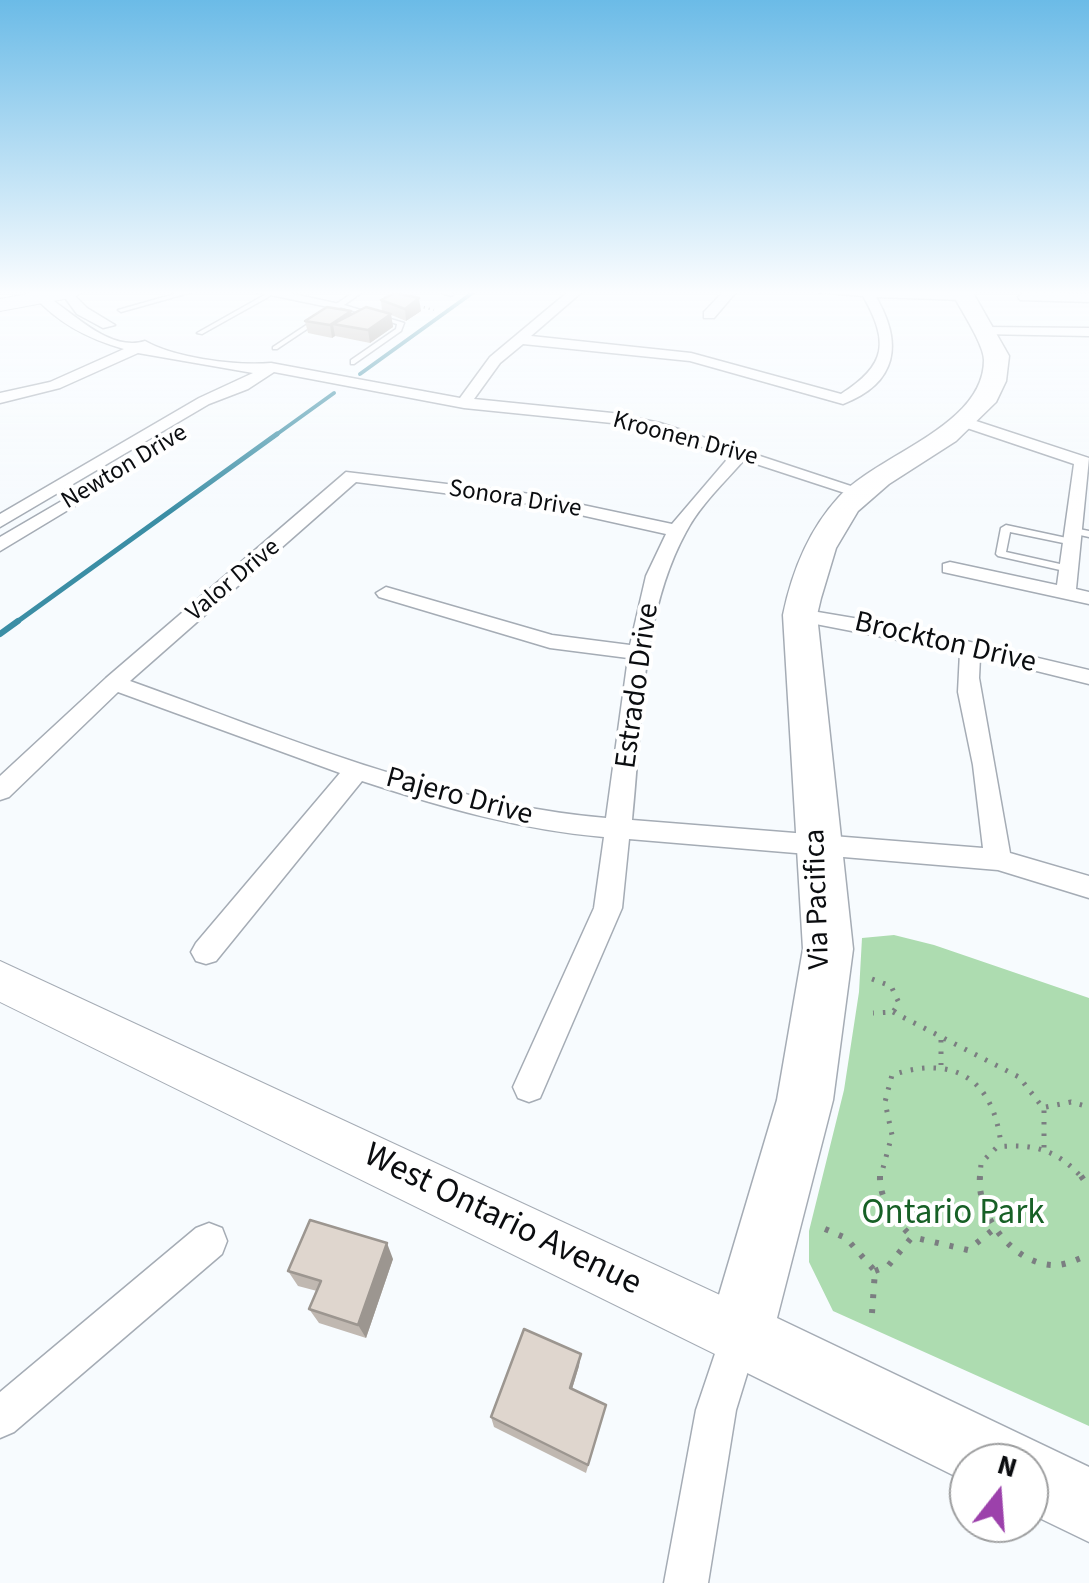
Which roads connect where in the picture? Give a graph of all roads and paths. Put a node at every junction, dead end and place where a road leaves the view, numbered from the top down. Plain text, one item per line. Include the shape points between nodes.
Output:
1 (101, 365) edge
2 (229, 365) edge
3 (268, 365) edge
4 (491, 365) edge
5 (719, 365) edge
6 (884, 365) edge
7 (997, 365) edge
8 (271, 368) junction
9 (244, 386) junction
10 (0, 398) edge
11 (464, 403) junction
12 (968, 419) junction
13 (741, 454) junction
14 (1078, 456) edge
15 (352, 476) joint
16 (860, 492) junction
17 (0, 522) edge
18 (677, 531) junction
19 (1079, 536) edge
20 (0, 544) edge
21 (950, 568) dead end
22 (1070, 569) junction
23 (386, 594) dead end
24 (1066, 594) junction
25 (1089, 598) edge
26 (800, 614) junction
27 (971, 648) junction
28 (639, 652) junction
29 (1089, 677) edge
30 (114, 683) junction
31 (357, 770) junction
32 (0, 790) edge
33 (620, 826) junction
34 (820, 846) junction
35 (998, 860) junction
36 (1089, 887) edge
37 (206, 952) dead end
38 (872, 979) dead end
39 (0, 980) edge
40 (893, 1012) junction
41 (874, 1013) dead end
42 (941, 1038) junction
43 (941, 1065) junction
44 (529, 1087) dead end
45 (1089, 1108) edge
46 (1044, 1109) junction
47 (1001, 1146) junction
48 (1044, 1148) junction
49 (1089, 1186) edge
50 (825, 1229) dead end
51 (994, 1229) junction
52 (912, 1238) junction
53 (208, 1241) dead end
54 (1089, 1254) edge
55 (875, 1271) junction
56 (872, 1313) dead end
57 (740, 1335) junction
58 (0, 1418) edge
59 (963, 1443) edge
60 (1049, 1485) edge
61 (1089, 1504) edge
62 (686, 1583) edge

1 - 10 street
2 - 8 street, Kroonen Drive
3 - 8 street, Kroonen Drive
4 - 11 street
5 - 6 street via 843,399
7 - 12 main road, Via Pacifica via 989,393
8 - 9 street, Newton Drive
8 - 11 street, Kroonen Drive
9 - 17 street, Newton Drive via 204,401
9 - 20 street, Newton Drive via 167,444
11 - 13 street, Kroonen Drive via 612,418
12 - 14 street
12 - 16 main road, Via Pacifica
13 - 16 street, Kroonen Drive
13 - 18 street, Estrado Drive
14 - 19 street
15 - 18 street, Sonora Drive via 531,499
15 - 30 street, Valor Drive
16 - 26 main road, Via Pacifica via 813,560
18 - 28 street, Estrado Drive via 656,576
19 - 22 street
19 - 22 lane via 1006,528 1001,554
21 - 24 street
22 - 24 street
23 - 28 street via 550,641
24 - 25 street
26 - 27 street, Brockton Drive
26 - 34 main road, Via Pacifica
27 - 29 street, Brockton Drive
27 - 35 street via 969,701
28 - 33 street, Estrado Drive
30 - 31 street, Pajero Drive
30 - 32 street, Valor Drive
31 - 33 street, Pajero Drive via 486,810
31 - 37 street
33 - 34 street, Pajero Drive
33 - 44 street, Estrado Drive via 608,908
34 - 35 street, Pajero Drive
34 - 57 main road, Via Pacifica via 828,948 805,1100
35 - 36 street, Pajero Drive
38 - 40 path via 896,992
39 - 57 main road, West Ontario Avenue
40 - 41 path
40 - 42 path
42 - 43 path
42 - 46 path via 1019,1076
43 - 47 path via 988,1097
43 - 52 path via 914,1065 892,1075 885,1102 892,1135 881,1167 883,1199
45 - 46 path via 1071,1102
46 - 48 path
47 - 48 path
47 - 51 path via 986,1154 976,1188
48 - 49 path
50 - 55 path via 846,1238
51 - 52 path via 968,1250
51 - 54 path via 1034,1260 1057,1265
52 - 55 path
53 - 58 street
55 - 56 path
57 - 59 main road, West Ontario Avenue
57 - 62 street, Via Pacifica via 716,1410
60 - 61 main road

